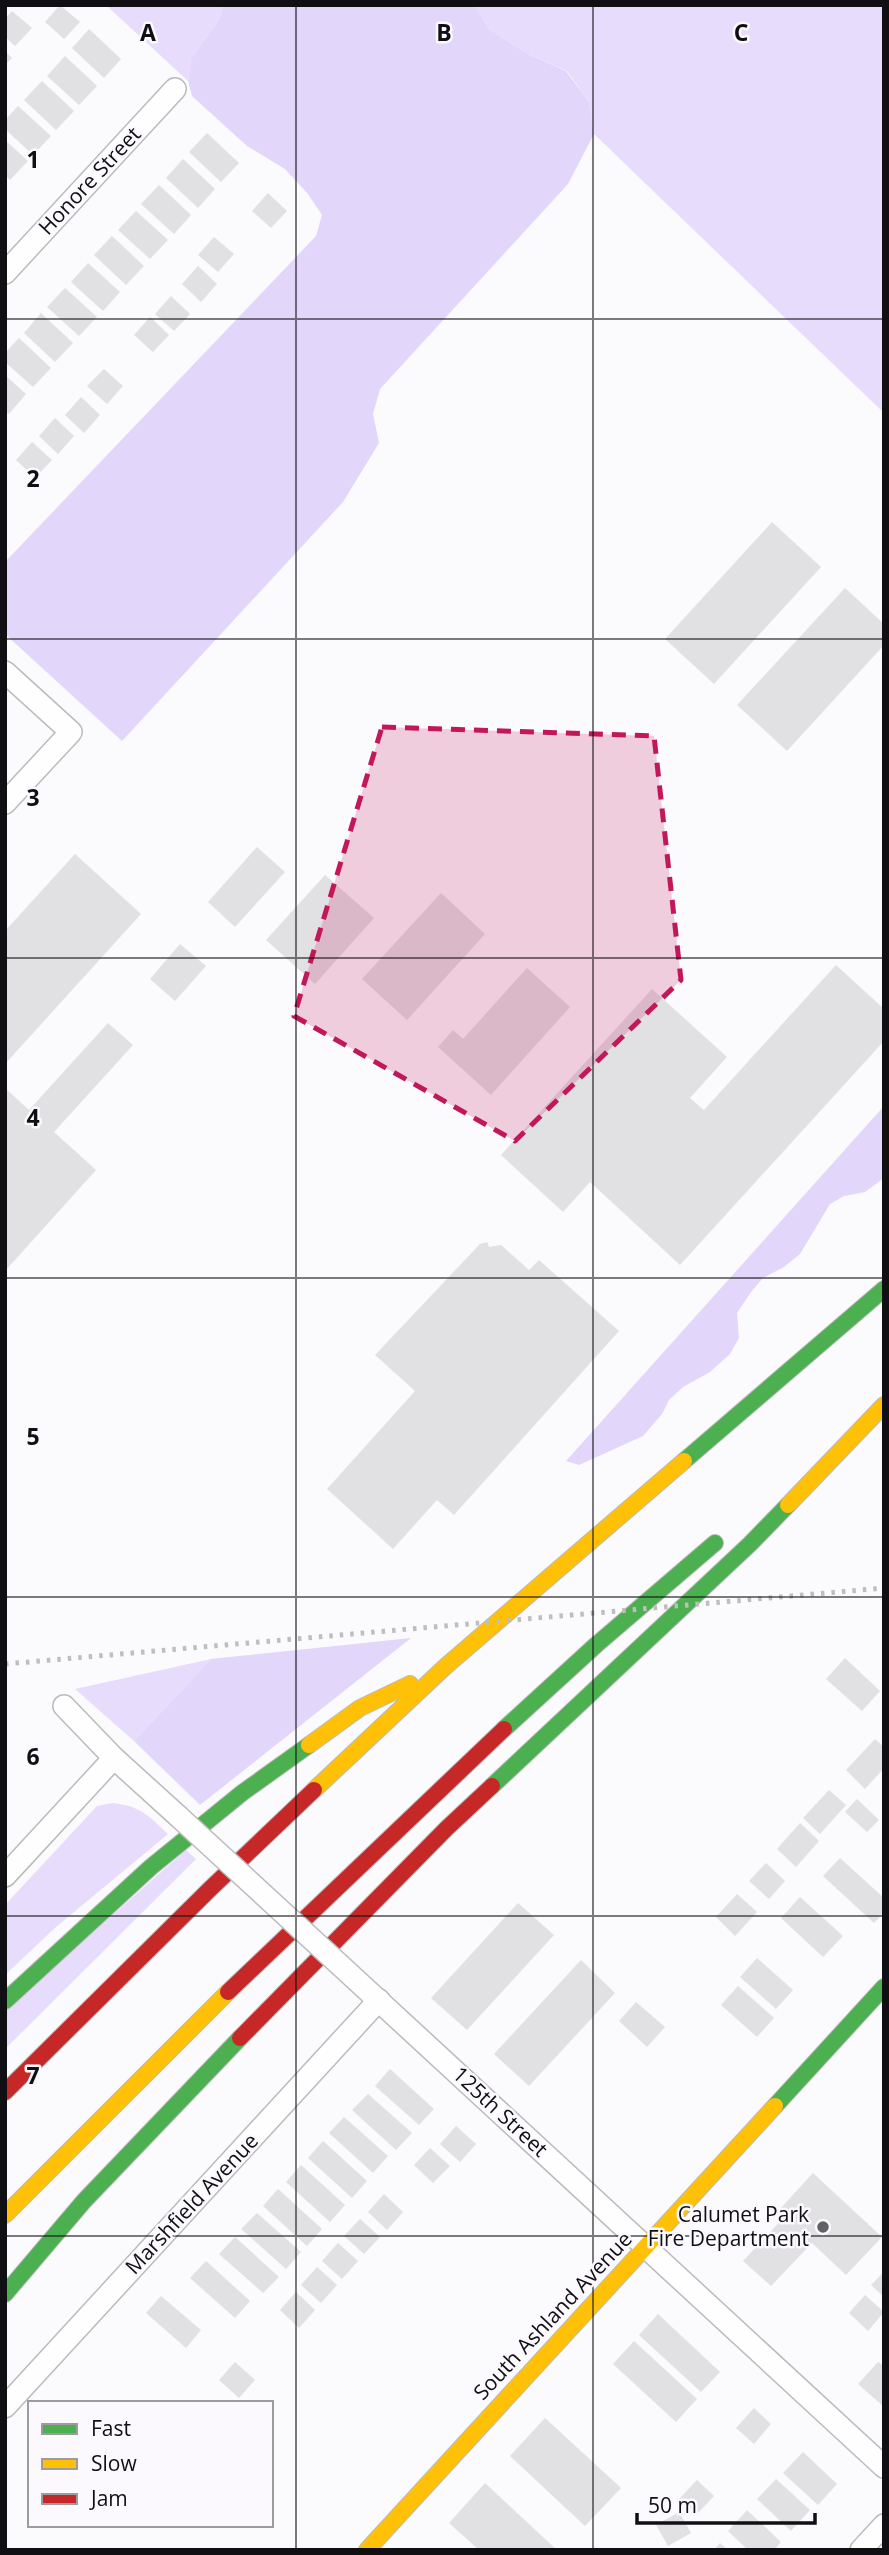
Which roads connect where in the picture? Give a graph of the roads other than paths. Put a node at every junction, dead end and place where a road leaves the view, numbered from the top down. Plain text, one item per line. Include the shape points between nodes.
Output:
1 (175, 89) dead end
2 (5, 273) edge
3 (5, 672) edge
4 (5, 803) edge
5 (884, 1289) edge
6 (884, 1398) edge
7 (884, 1405) edge
8 (790, 1479) dead end
9 (727, 1533) dead end
10 (446, 1666) junction
11 (64, 1706) dead end
12 (114, 1758) junction
13 (5, 1876) edge
14 (884, 1987) edge
15 (379, 2000) junction
16 (5, 2001) edge
17 (5, 2092) edge
18 (5, 2215) edge
19 (645, 2246) junction
20 (5, 2294) edge
21 (5, 2407) edge
22 (884, 2467) edge
23 (884, 2525) edge
24 (367, 2550) edge
25 (861, 2550) edge

1 - 2 street, Honore Street
3 - 4 street via 71,732
5 - 10 main road
6 - 8 main road
7 - 20 main road via 750,1544 447,1828 84,2200
9 - 18 main road via 580,1659 349,1877
10 - 16 main road via 360,1708 242,1793 151,1867
10 - 17 main road via 210,1889
11 - 12 street, 125th Street
12 - 13 street
12 - 15 street, 125th Street, bridge
14 - 19 main road, South Ashland Avenue
15 - 19 street, 125th Street
15 - 21 street, Marshfield Avenue
19 - 22 street, 125th Street
19 - 24 main road, South Ashland Avenue
23 - 25 street

